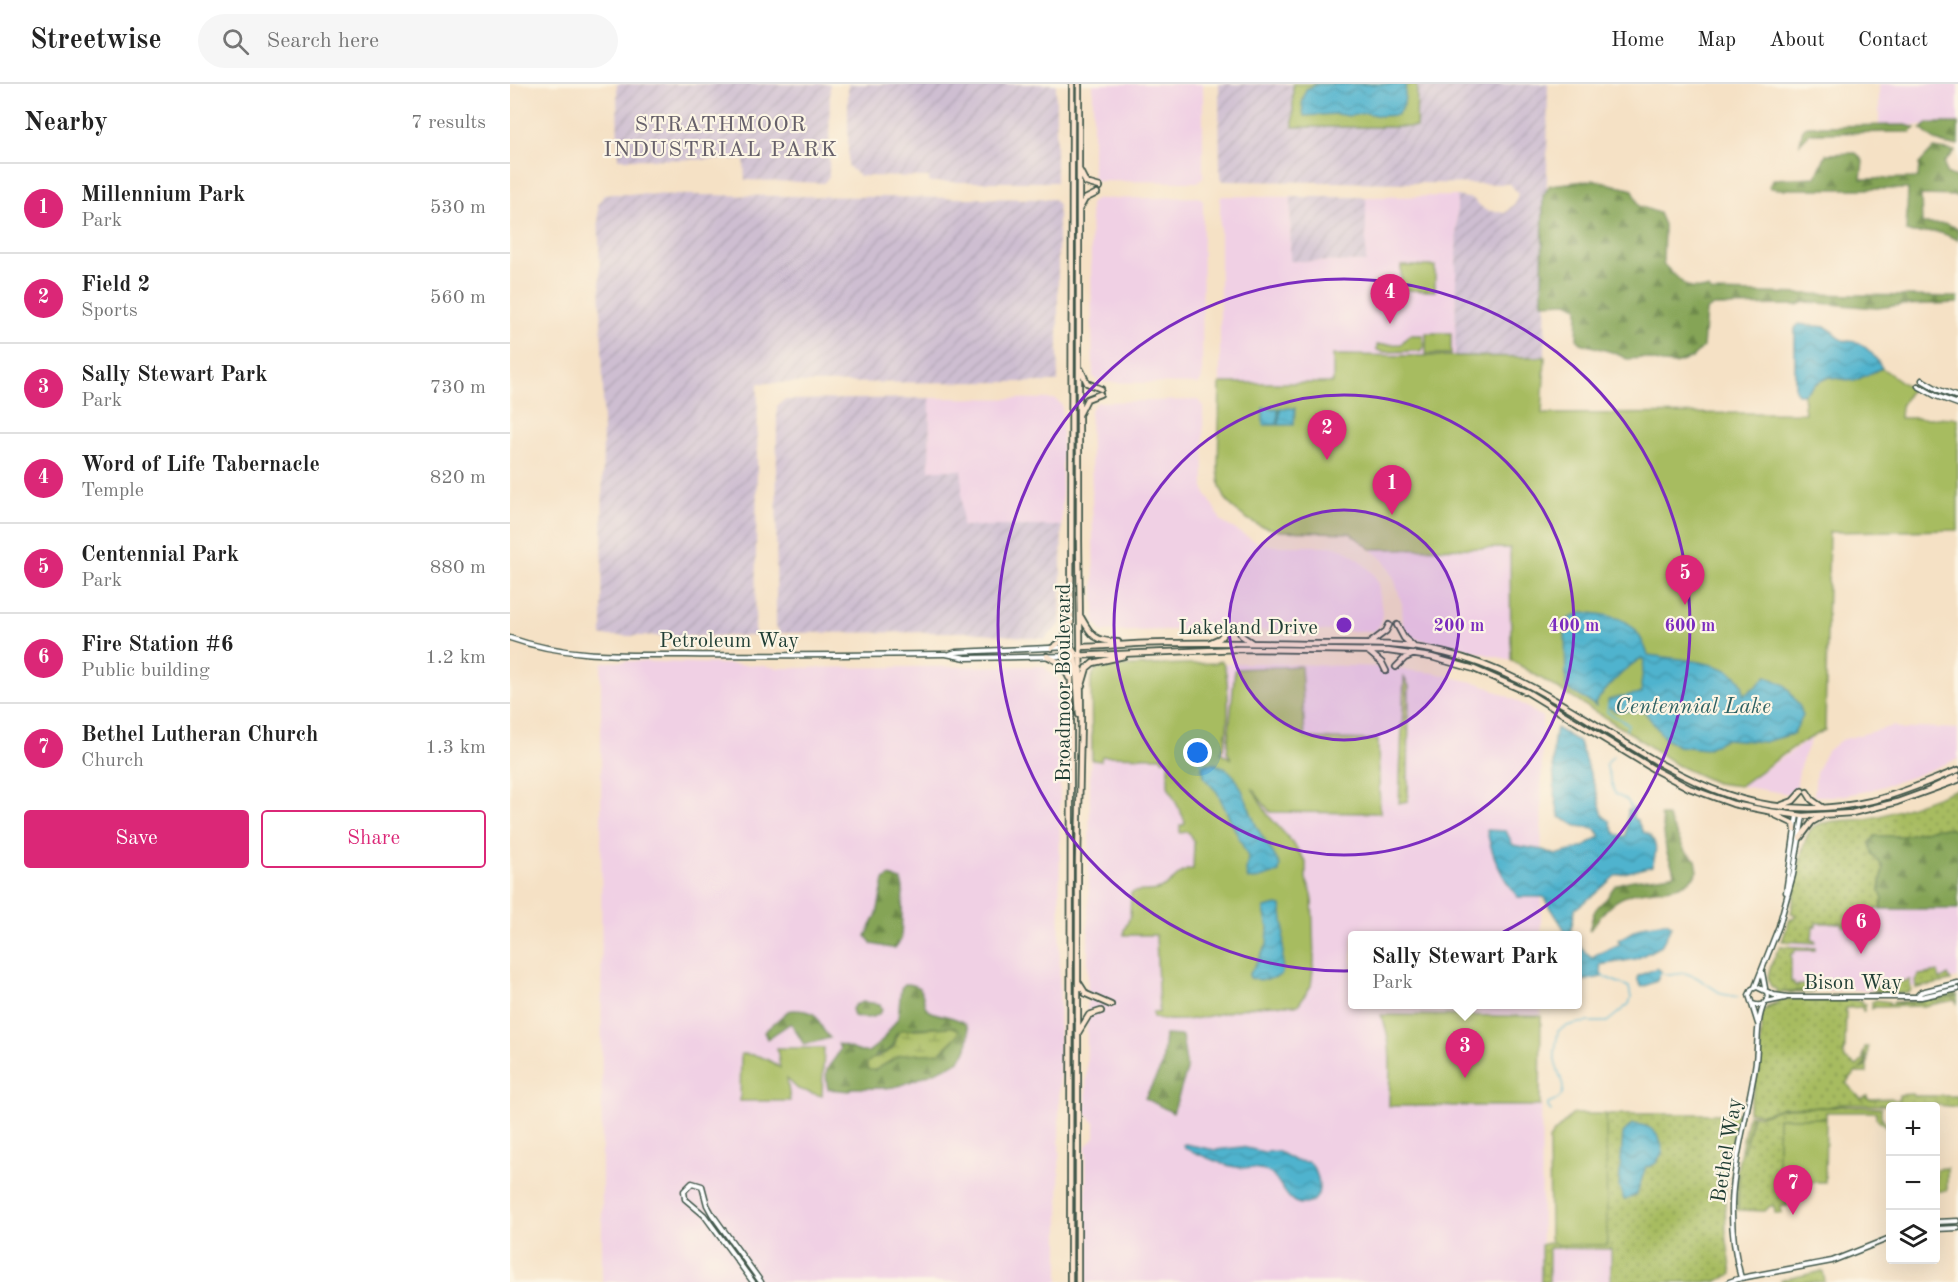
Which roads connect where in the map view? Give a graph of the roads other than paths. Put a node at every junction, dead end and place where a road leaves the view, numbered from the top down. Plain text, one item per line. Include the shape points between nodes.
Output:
1 (1072, 84) edge
2 (1079, 84) edge
3 (1079, 169) junction
4 (1079, 210) junction
5 (1079, 366) junction
6 (1922, 380) dead end
7 (1918, 386) dead end
8 (1958, 397) edge
9 (1958, 404) edge
10 (1079, 415) junction
11 (1071, 615) junction
12 (1081, 616) junction
13 (1389, 625) dead end
14 (1397, 625) dead end
15 (1229, 627) dead end
16 (1236, 627) dead end
17 (510, 638) edge
18 (1210, 642) junction
19 (1254, 643) junction
20 (1138, 644) junction
21 (1368, 644) junction
22 (1080, 646) junction
23 (1071, 647) junction
24 (1416, 647) junction
25 (1052, 648) junction
26 (1368, 651) junction
27 (1156, 652) junction
28 (1414, 654) junction
29 (950, 655) junction
30 (1075, 655) junction
31 (1047, 656) junction
32 (1396, 667) dead end
33 (1386, 672) dead end
34 (1071, 686) junction
35 (1081, 691) junction
36 (1081, 719) junction
37 (1958, 771) edge
38 (1958, 780) edge
39 (1925, 793) junction
40 (1780, 806) junction
41 (1824, 808) junction
42 (1768, 811) junction
43 (1800, 815) junction
44 (1825, 815) junction
45 (1795, 830) junction
46 (1800, 838) junction
47 (1786, 902) junction
48 (1762, 971) junction
49 (1078, 981) junction
50 (1958, 983) edge
51 (1754, 987) junction
52 (1958, 989) edge
53 (1766, 990) junction
54 (1918, 995) junction
55 (1788, 997) junction
56 (1765, 1003) junction
57 (1753, 1004) junction
58 (1111, 1005) dead end
59 (1101, 1011) dead end
60 (1758, 1026) junction
61 (1078, 1033) junction
62 (1958, 1221) edge
63 (1940, 1222) edge
64 (1958, 1228) edge
65 (1940, 1229) edge
66 (1886, 1240) edge
67 (1741, 1278) junction
68 (753, 1282) edge
69 (761, 1282) edge
70 (1070, 1282) edge
71 (1078, 1282) edge
72 (1729, 1282) edge

1 - 11 main road, Broadmoor Boulevard
2 - 3 main road, Broadmoor Boulevard
3 - 4 main road, Broadmoor Boulevard
3 - 4 main road via 1086,183 1099,190 1085,199
4 - 5 main road, Broadmoor Boulevard
5 - 10 main road, Broadmoor Boulevard
5 - 10 main road via 1087,383 1101,392 1087,399
6 - 8 street
7 - 9 street
10 - 12 main road, Broadmoor Boulevard
11 - 23 main road, Broadmoor Boulevard
11 - 25 main road via 1063,640
12 - 20 main road via 1090,634 1098,640
12 - 22 main road, Broadmoor Boulevard
13 - 21 main road
14 - 24 main road via 1404,638
15 - 18 main road via 1220,638
16 - 19 main road
17 - 29 street, Petroleum Way via 557,651 588,654
18 - 19 main road, Lakeland Drive
18 - 20 main road, Lakeland Drive
19 - 21 main road, Lakeland Drive
20 - 22 main road, Lakeland Drive
21 - 24 main road, Lakeland Drive
22 - 23 main road, Lakeland Drive
22 - 30 main road, Broadmoor Boulevard
23 - 25 street, Petroleum Way
23 - 30 main road, Broadmoor Boulevard
24 - 40 main road, Lakeland Drive via 1496,669 1533,686 1702,786
25 - 29 street, Petroleum Way
26 - 27 main road, Lakeland Drive
26 - 28 main road, Lakeland Drive
26 - 33 main road
27 - 30 main road, Lakeland Drive
27 - 35 main road via 1093,663 1087,668
28 - 32 main road
28 - 42 main road, Lakeland Drive via 1492,675 1552,706 1674,780 1726,802
29 - 31 street, Petroleum Way
30 - 31 street, Petroleum Way
30 - 34 main road, Broadmoor Boulevard
30 - 35 main road, Broadmoor Boulevard
30 - 36 main road via 1077,710
31 - 34 main road via 1065,666
34 - 70 main road, Broadmoor Boulevard
35 - 36 main road, Broadmoor Boulevard
36 - 49 main road, Broadmoor Boulevard
37 - 41 main road, Lakeland Drive via 1887,796
38 - 39 main road, Lakeland Drive
38 - 39 main road via 1937,785
39 - 44 main road, Lakeland Drive via 1879,808
40 - 41 main road, Lakeland Drive
40 - 41 main road via 1804,792
42 - 43 main road, Lakeland Drive
42 - 45 main road via 1794,824
43 - 44 main road, Lakeland Drive
43 - 45 street
43 - 46 street
44 - 46 main road via 1812,822
45 - 47 street
46 - 47 street
47 - 48 street
48 - 51 street
48 - 53 street
49 - 58 main road via 1086,993
49 - 61 main road, Broadmoor Boulevard
50 - 54 street, Bison Way
51 - 53 street
51 - 57 street via 1749,995
52 - 54 street, Bison Way
53 - 55 street, Bison Way
53 - 56 street
54 - 55 street, Bison Way
55 - 56 street, Bison Way
56 - 57 street
56 - 60 street, Bethel Way
57 - 60 street, Bethel Way
59 - 61 main road via 1089,1016
60 - 67 street, Bethel Way via 1755,1068 1732,1185 1731,1225
61 - 71 main road, Broadmoor Boulevard
62 - 63 street
64 - 65 street
66 - 67 street via 1832,1261
67 - 72 street
68 - 69 street via 704,1215 685,1199 684,1191 692,1183 702,1186 712,1214

